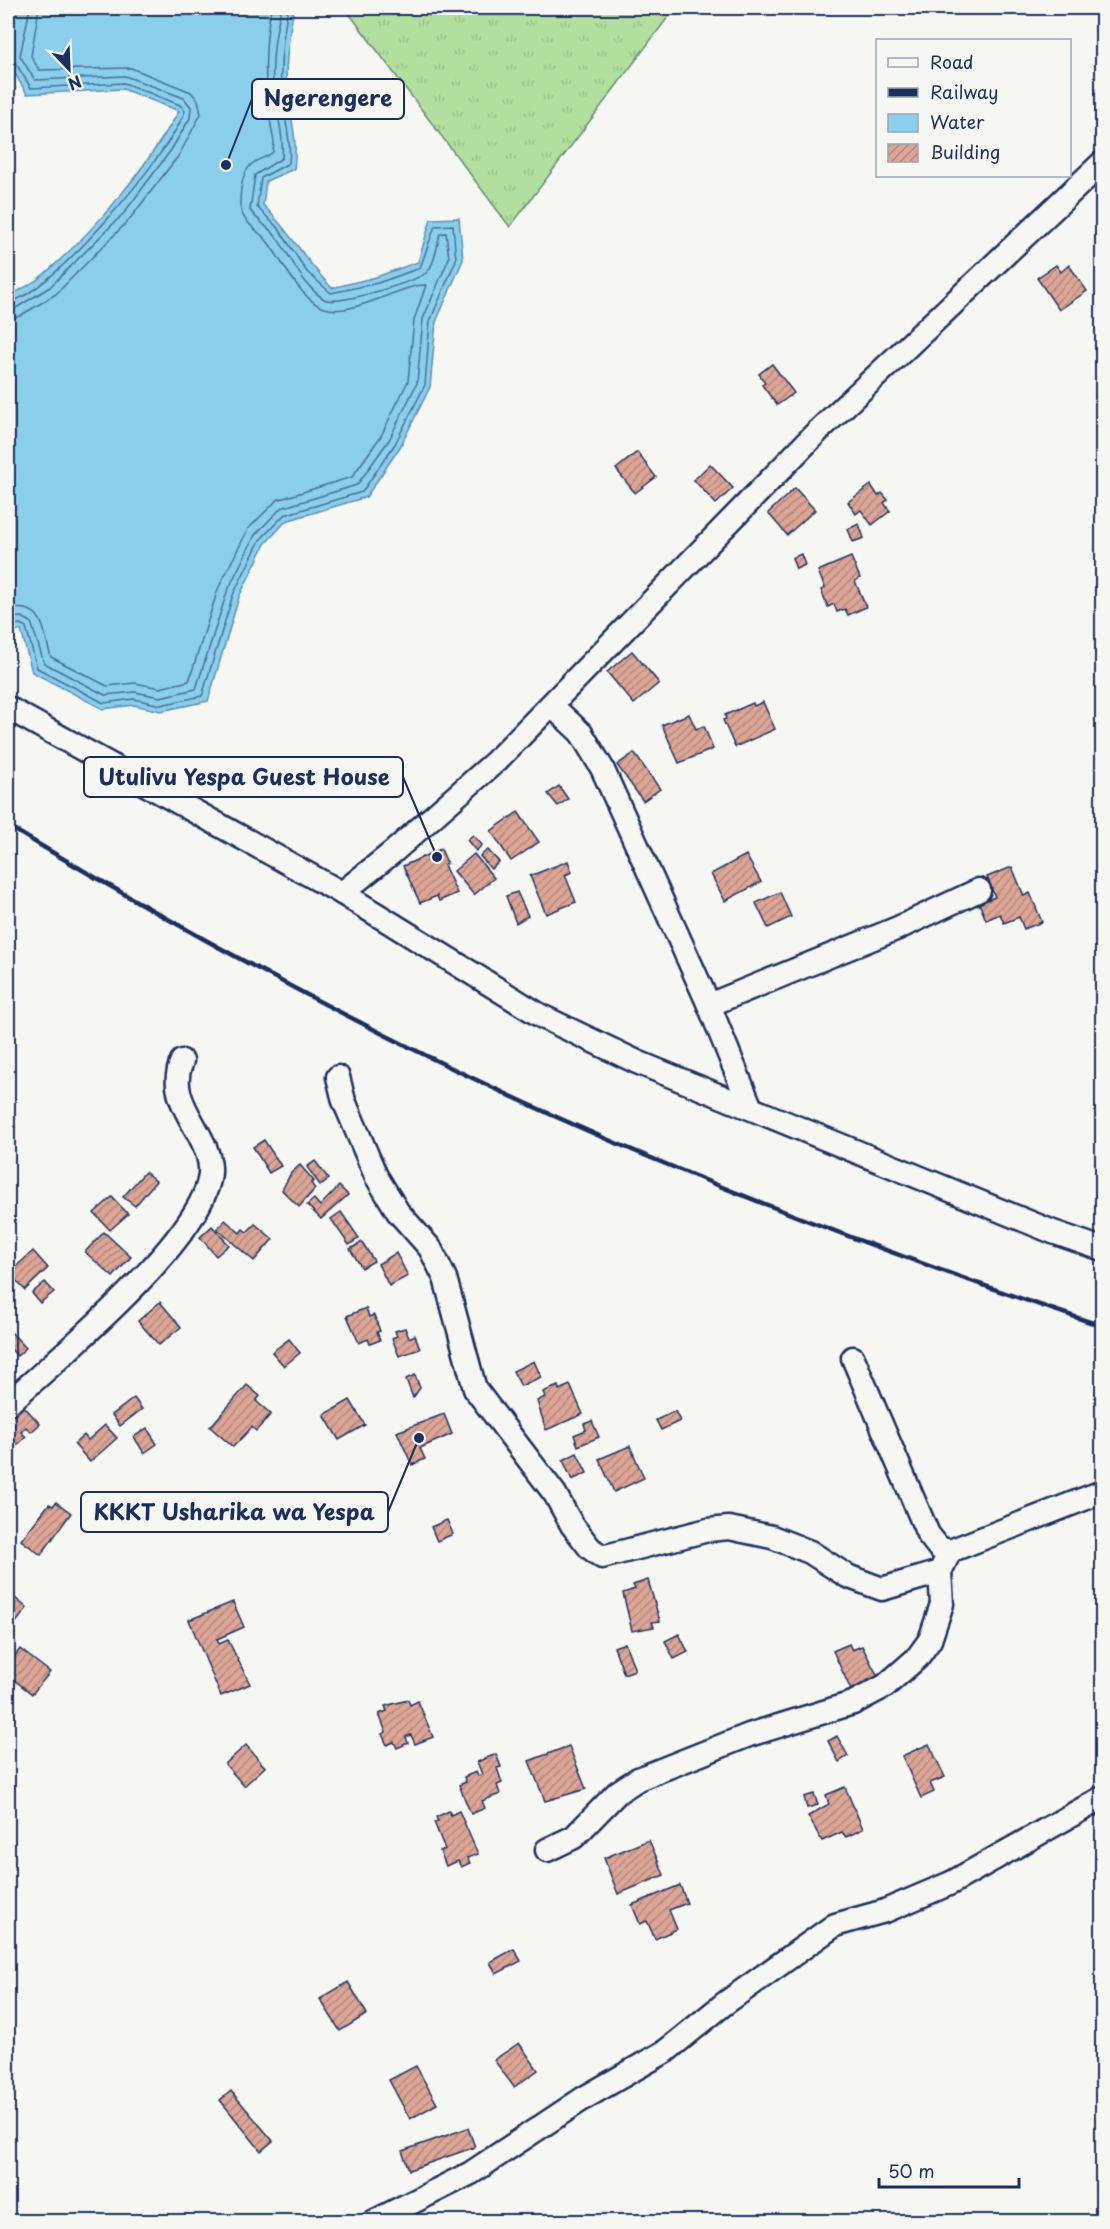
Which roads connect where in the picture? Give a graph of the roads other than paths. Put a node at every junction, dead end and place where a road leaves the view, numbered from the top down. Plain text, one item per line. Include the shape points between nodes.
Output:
1 (1102, 164) edge
2 (551, 705) junction
3 (8, 708) edge
4 (979, 890) dead end
5 (342, 893) junction
6 (709, 1005) junction
7 (182, 1061) dead end
8 (338, 1077) dead end
9 (750, 1106) junction
10 (1102, 1249) edge
11 (853, 1359) dead end
12 (8, 1404) edge
13 (1102, 1492) edge
14 (950, 1551) junction
15 (940, 1572) junction
16 (1102, 1798) edge
17 (547, 1851) dead end
18 (373, 2222) edge

1 - 2 street via 817,432
2 - 5 street via 496,761
2 - 6 street via 581,733 602,768
3 - 5 street
4 - 6 street via 898,928
5 - 9 street via 541,1016 637,1062
6 - 9 street
7 - 12 street via 177,1089 210,1165 205,1190 192,1216 135,1288
8 - 15 street via 376,1176 398,1212 430,1248 445,1278 475,1389 555,1494 590,1548 602,1557 729,1528 772,1537 810,1551 847,1576 882,1589
9 - 10 street via 1042,1228
11 - 14 street via 928,1534 939,1548
13 - 14 street
14 - 15 street
15 - 17 street via 942,1604 930,1640 917,1658 885,1686 854,1703 749,1736 638,1779 618,1792 574,1837
16 - 18 street via 951,1883 885,1911 835,1924 635,2071 584,2098 471,2173

